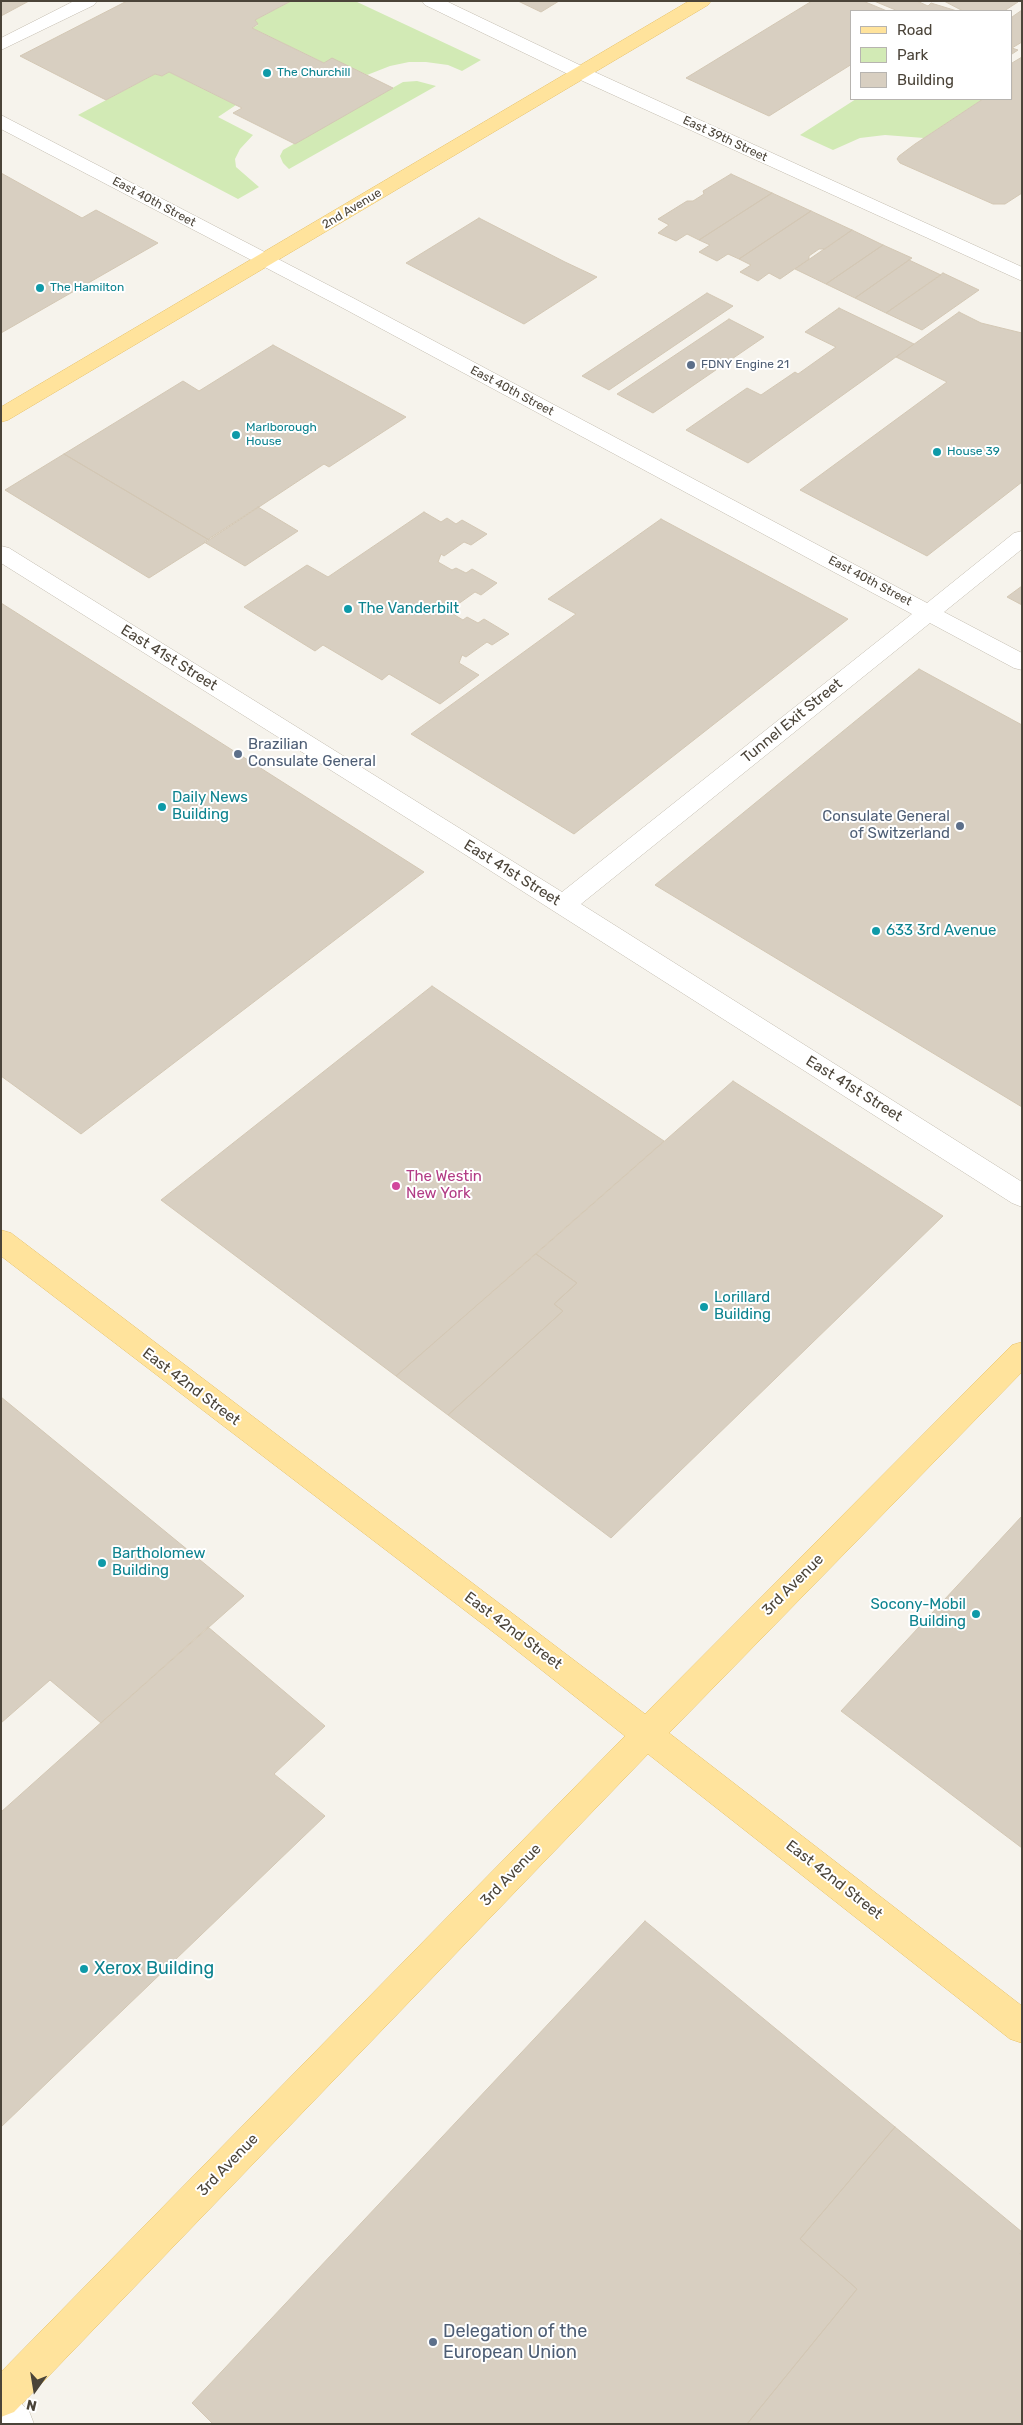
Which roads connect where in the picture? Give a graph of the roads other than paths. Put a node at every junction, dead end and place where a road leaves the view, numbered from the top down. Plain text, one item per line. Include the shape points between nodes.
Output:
1 (88, 1) edge
2 (430, 1) edge
3 (702, 1) edge
4 (1, 45) edge
5 (581, 73) junction
6 (1, 121) edge
7 (265, 260) junction
8 (1022, 275) edge
9 (1, 416) edge
10 (1022, 538) edge
11 (1, 553) edge
12 (927, 612) junction
13 (1022, 663) edge
14 (563, 905) junction
15 (1022, 1196) edge
16 (1, 1241) edge
17 (1022, 1352) edge
18 (648, 1735) junction
19 (1022, 2027) edge
20 (1, 2399) edge
21 (1, 2409) edge
22 (16, 2424) edge

1 - 4 street
2 - 5 street, East 39th Street
3 - 5 main road, 2nd Avenue
5 - 7 main road, 2nd Avenue
5 - 8 street, East 39th Street
6 - 7 street, East 40th Street
7 - 9 main road, 2nd Avenue
7 - 12 street, East 40th Street
10 - 12 street, Tunnel Exit Street
11 - 14 street, East 41st Street
12 - 13 street, East 40th Street
12 - 14 street, Tunnel Exit Street
14 - 15 street, East 41st Street
16 - 18 main road, East 42nd Street
17 - 18 main road, 3rd Avenue
18 - 19 main road, East 42nd Street
18 - 20 main road, 3rd Avenue
21 - 22 street

